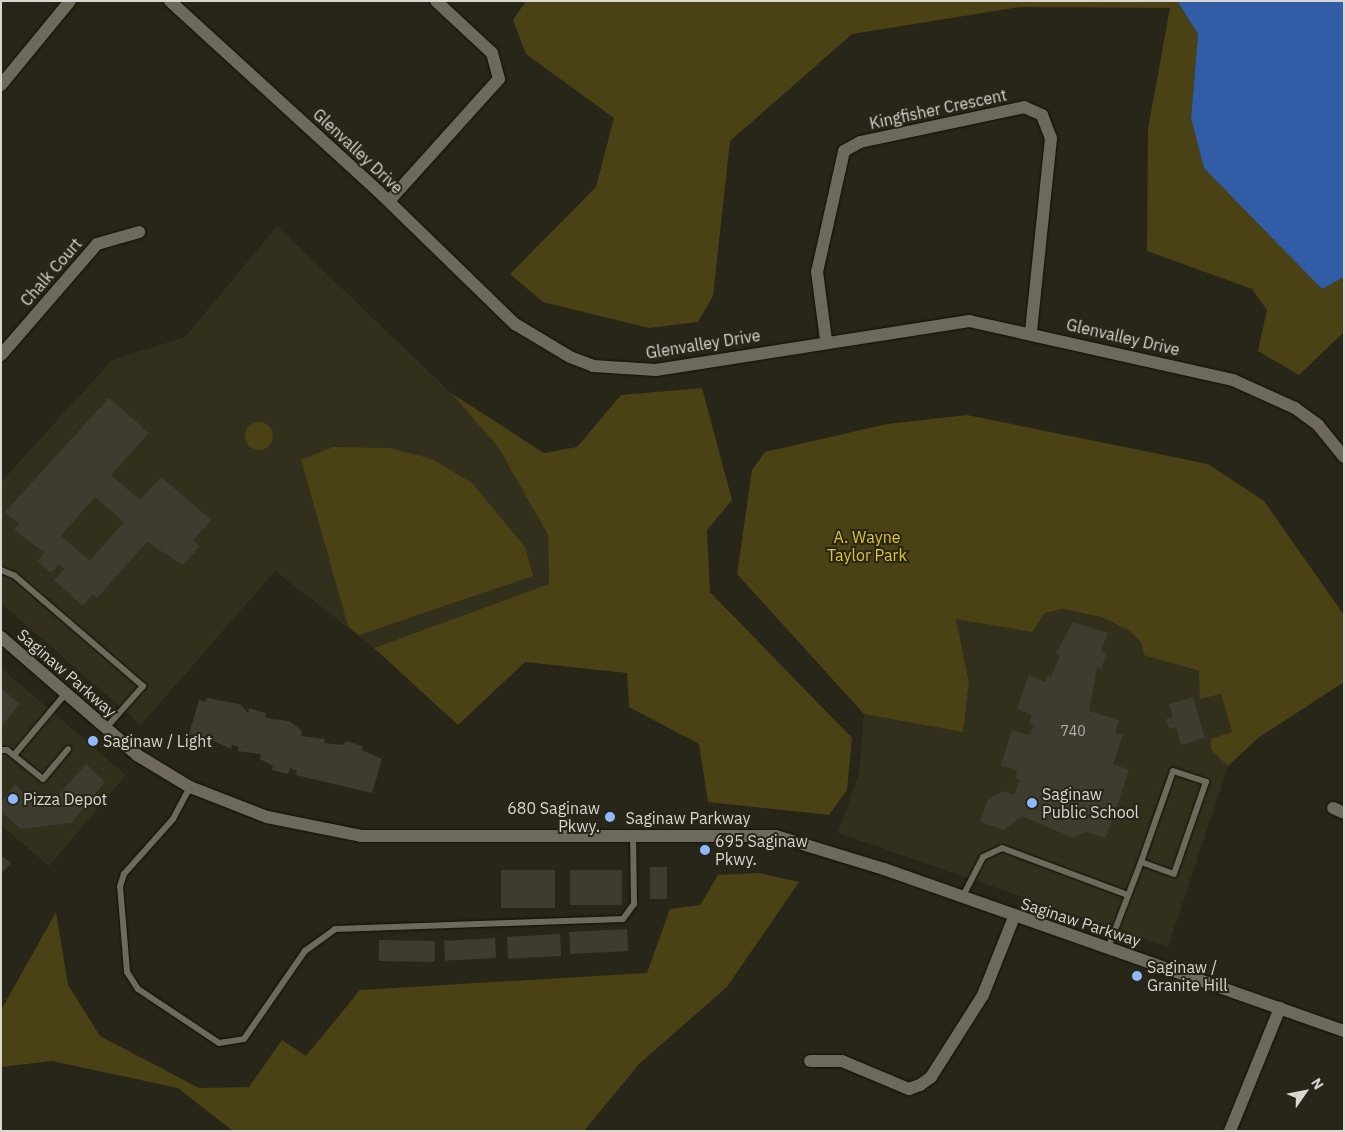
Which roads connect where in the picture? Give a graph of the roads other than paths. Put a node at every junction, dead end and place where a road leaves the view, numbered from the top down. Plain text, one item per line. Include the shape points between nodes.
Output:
1 (70, 1) edge
2 (170, 1) edge
3 (436, 1) edge
4 (1, 85) edge
5 (388, 201) junction
6 (139, 232) dead end
7 (1031, 333) junction
8 (826, 340) junction
9 (1, 354) edge
10 (1344, 457) edge
11 (1, 570) edge
12 (1, 637) edge
13 (66, 693) junction
14 (106, 728) junction
15 (68, 749) dead end
16 (1, 750) edge
17 (14, 755) junction
18 (190, 787) junction
19 (633, 834) junction
20 (1141, 862) junction
21 (1128, 895) junction
22 (962, 898) junction
23 (1014, 917) junction
24 (1108, 948) junction
25 (1280, 1008) junction
26 (1344, 1031) edge
27 (810, 1062) dead end
28 (1230, 1131) edge

1 - 4 street
2 - 5 street, Glenvalley Drive
3 - 5 street via 492,54 499,79
5 - 8 street, Glenvalley Drive via 515,324 547,346 594,366 656,370
6 - 9 street, Chalk Court via 97,244
7 - 8 street, Glenvalley Drive via 969,321
7 - 8 street, Kingfisher Crescent via 1051,138 1042,115 1024,107 860,142 844,151 817,272
7 - 10 street, Glenvalley Drive via 1233,380 1271,394 1318,426
11 - 14 lane via 15,576 143,686
12 - 13 street, Saginaw Parkway
13 - 14 street, Saginaw Parkway
13 - 17 lane
14 - 18 street, Saginaw Parkway via 137,755
15 - 17 lane via 43,779
16 - 17 lane
18 - 19 street, Saginaw Parkway via 266,817 361,836
18 - 19 lane via 172,819 124,874 120,886 127,972 138,989 220,1043 244,1039 305,951 335,928 623,919 634,904
19 - 22 street, Saginaw Parkway via 776,836
20 - 20 lane via 1174,874 1206,782 1174,771
20 - 21 lane
21 - 22 lane via 1002,848 983,857
21 - 24 lane
22 - 23 street, Saginaw Parkway
23 - 24 street, Saginaw Parkway
23 - 27 street via 983,995 931,1077 920,1085 909,1089 842,1061
24 - 25 street, Saginaw Parkway
25 - 26 street, Saginaw Parkway
25 - 28 street

